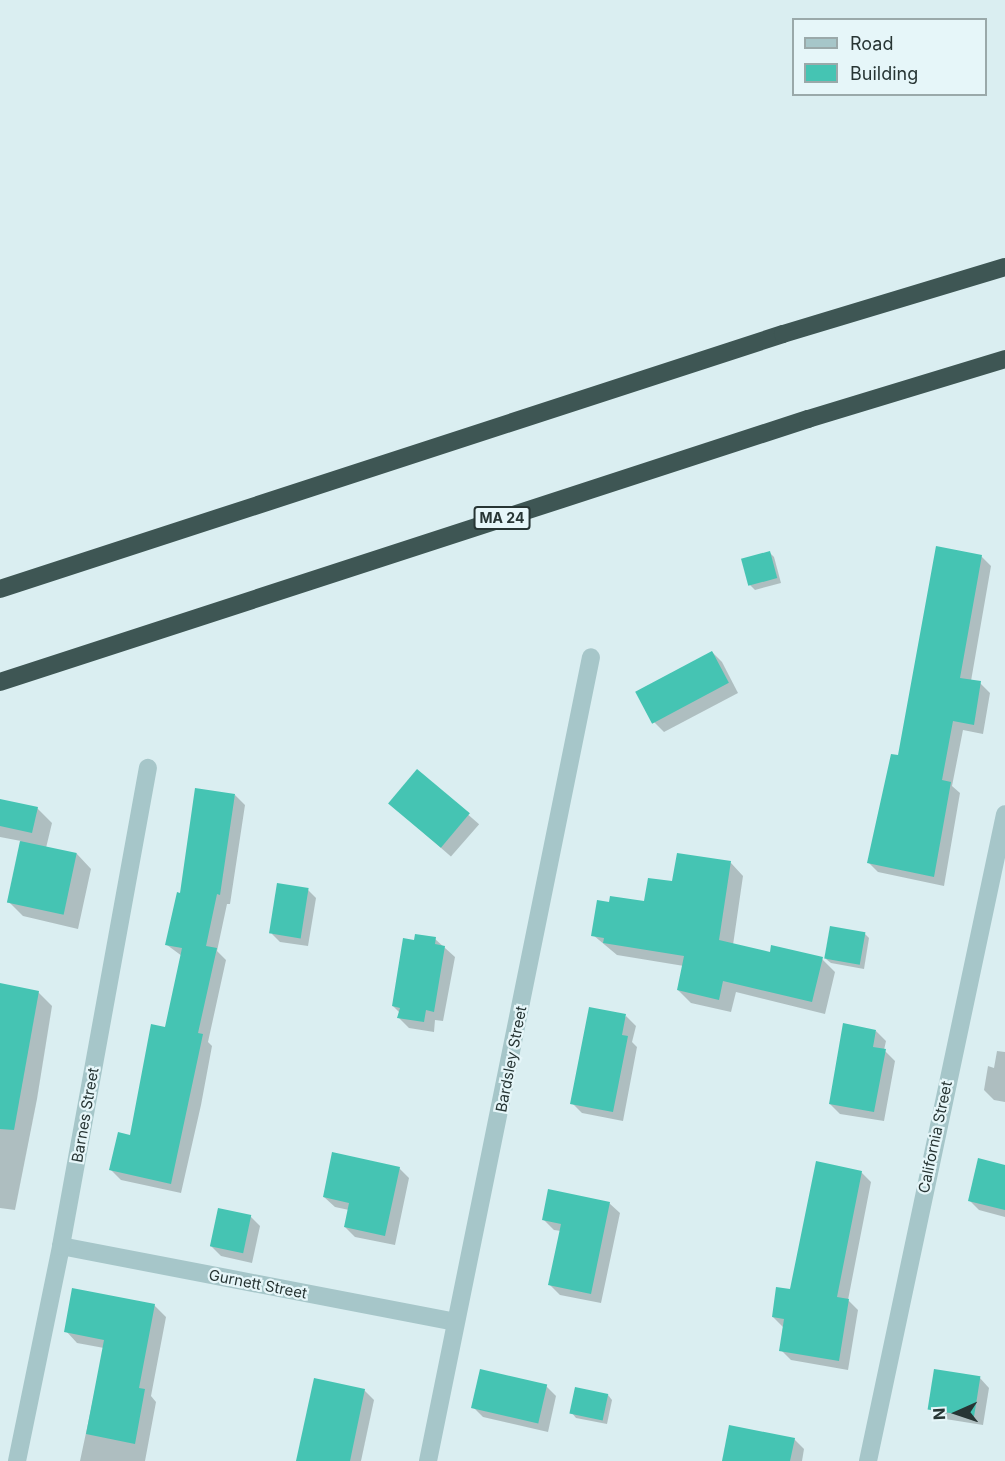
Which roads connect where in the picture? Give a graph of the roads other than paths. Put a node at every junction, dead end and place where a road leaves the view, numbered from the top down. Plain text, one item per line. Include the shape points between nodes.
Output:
1 (1005, 267) edge
2 (1005, 359) edge
3 (0, 589) edge
4 (591, 657) dead end
5 (0, 682) edge
6 (148, 768) dead end
7 (1005, 814) edge
8 (61, 1246) junction
9 (454, 1322) junction
10 (17, 1461) edge
11 (428, 1461) edge
12 (868, 1461) edge

1 - 3 highway via 743,347
2 - 5 highway, MA 24 via 808,419
4 - 9 street, Bardsley Street via 502,1107
6 - 8 street, Barnes Street
7 - 12 street, California Street
8 - 9 street, Gurnett Street
8 - 10 street, Barnes Street
9 - 11 street, Bardsley Street

